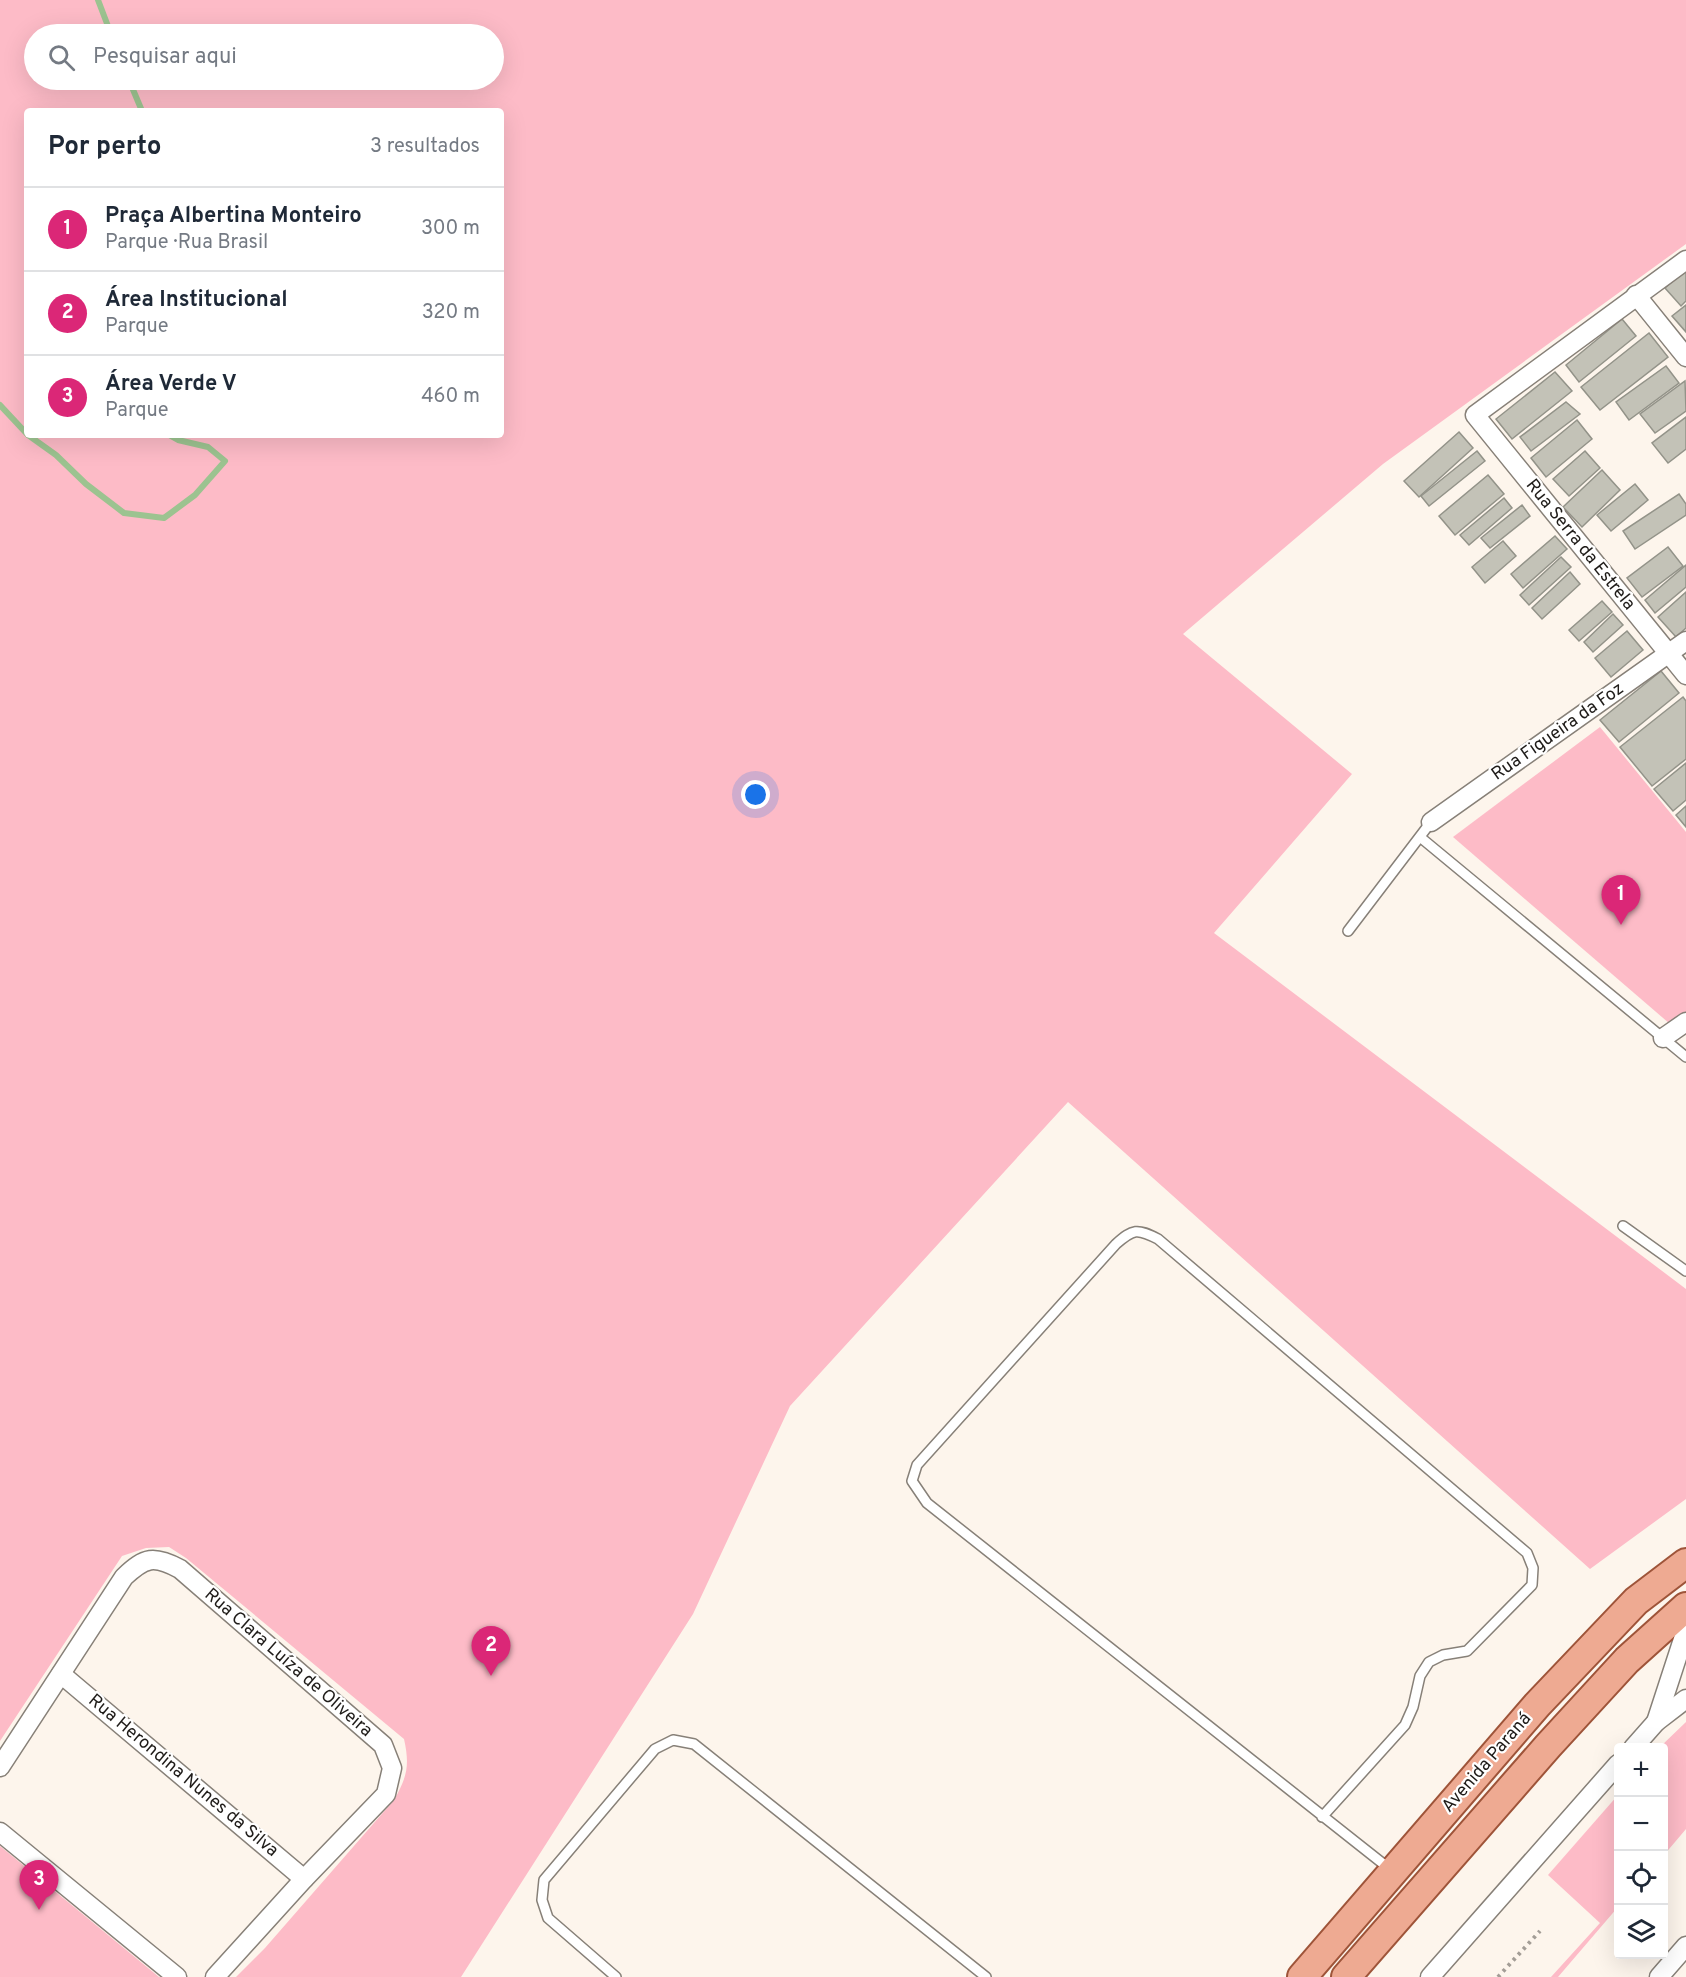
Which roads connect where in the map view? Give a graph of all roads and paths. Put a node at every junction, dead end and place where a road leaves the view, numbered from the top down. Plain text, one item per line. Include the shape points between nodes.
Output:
1 (1686, 260) edge
2 (1636, 295) junction
3 (1686, 357) edge
4 (1686, 641) edge
5 (1669, 654) junction
6 (1686, 675) edge
7 (1431, 822) joint
8 (1420, 837) junction
9 (1348, 931) dead end
10 (1686, 1022) edge
11 (1663, 1038) junction
12 (1686, 1057) edge
13 (1623, 1226) dead end
14 (1686, 1271) edge
15 (1686, 1563) edge
16 (1686, 1607) edge
17 (1686, 1630) edge
18 (62, 1674) junction
19 (1686, 1699) edge
20 (1656, 1722) junction
21 (1637, 1743) edge
22 (0, 1767) edge
23 (1614, 1769) edge
24 (1322, 1817) junction
25 (0, 1832) edge
26 (1392, 1871) junction
27 (304, 1879) junction
28 (1540, 1931) dead end
29 (1686, 1947) edge
30 (177, 1977) edge
31 (215, 1977) edge
32 (616, 1977) edge
33 (986, 1977) edge
34 (1302, 1977) edge
35 (1346, 1977) edge
36 (1430, 1977) edge
37 (1498, 1977) edge
38 (1659, 1977) edge

1 - 2 street
2 - 3 street
2 - 5 street, Rua Serra da Estrela via 1475,415
4 - 5 street, Rua Figueira da Foz
5 - 6 street, Rua Serra da Estrela
5 - 7 street, Rua Figueira da Foz
7 - 8 lane
8 - 9 lane
8 - 11 lane
10 - 11 street
11 - 12 lane
13 - 14 lane
15 - 26 main road, Avenida Paraná via 1636,1601 1596,1642
16 - 35 main road, Avenida Paraná via 1627,1660
17 - 20 street
18 - 22 street
18 - 27 street, Rua Herondina Nunes da Silva
18 - 27 street, Rua Clara Luíza de Oliveira via 124,1577 137,1564 164,1560 180,1569 384,1745 392,1768 386,1794
19 - 20 street
20 - 21 street
23 - 36 street
24 - 24 lane via 1405,1725 1420,1676 1429,1662 1467,1651 1533,1585 1533,1568 1527,1553 1158,1239 1142,1231 1130,1232 917,1465 912,1481 927,1503
24 - 26 lane
25 - 30 street
26 - 34 main road, Avenida Paraná
27 - 31 street, Rua Clara Luíza de Oliveira
28 - 37 path
29 - 38 street
32 - 33 lane via 548,1918 542,1900 544,1880 655,1749 673,1740 694,1744

